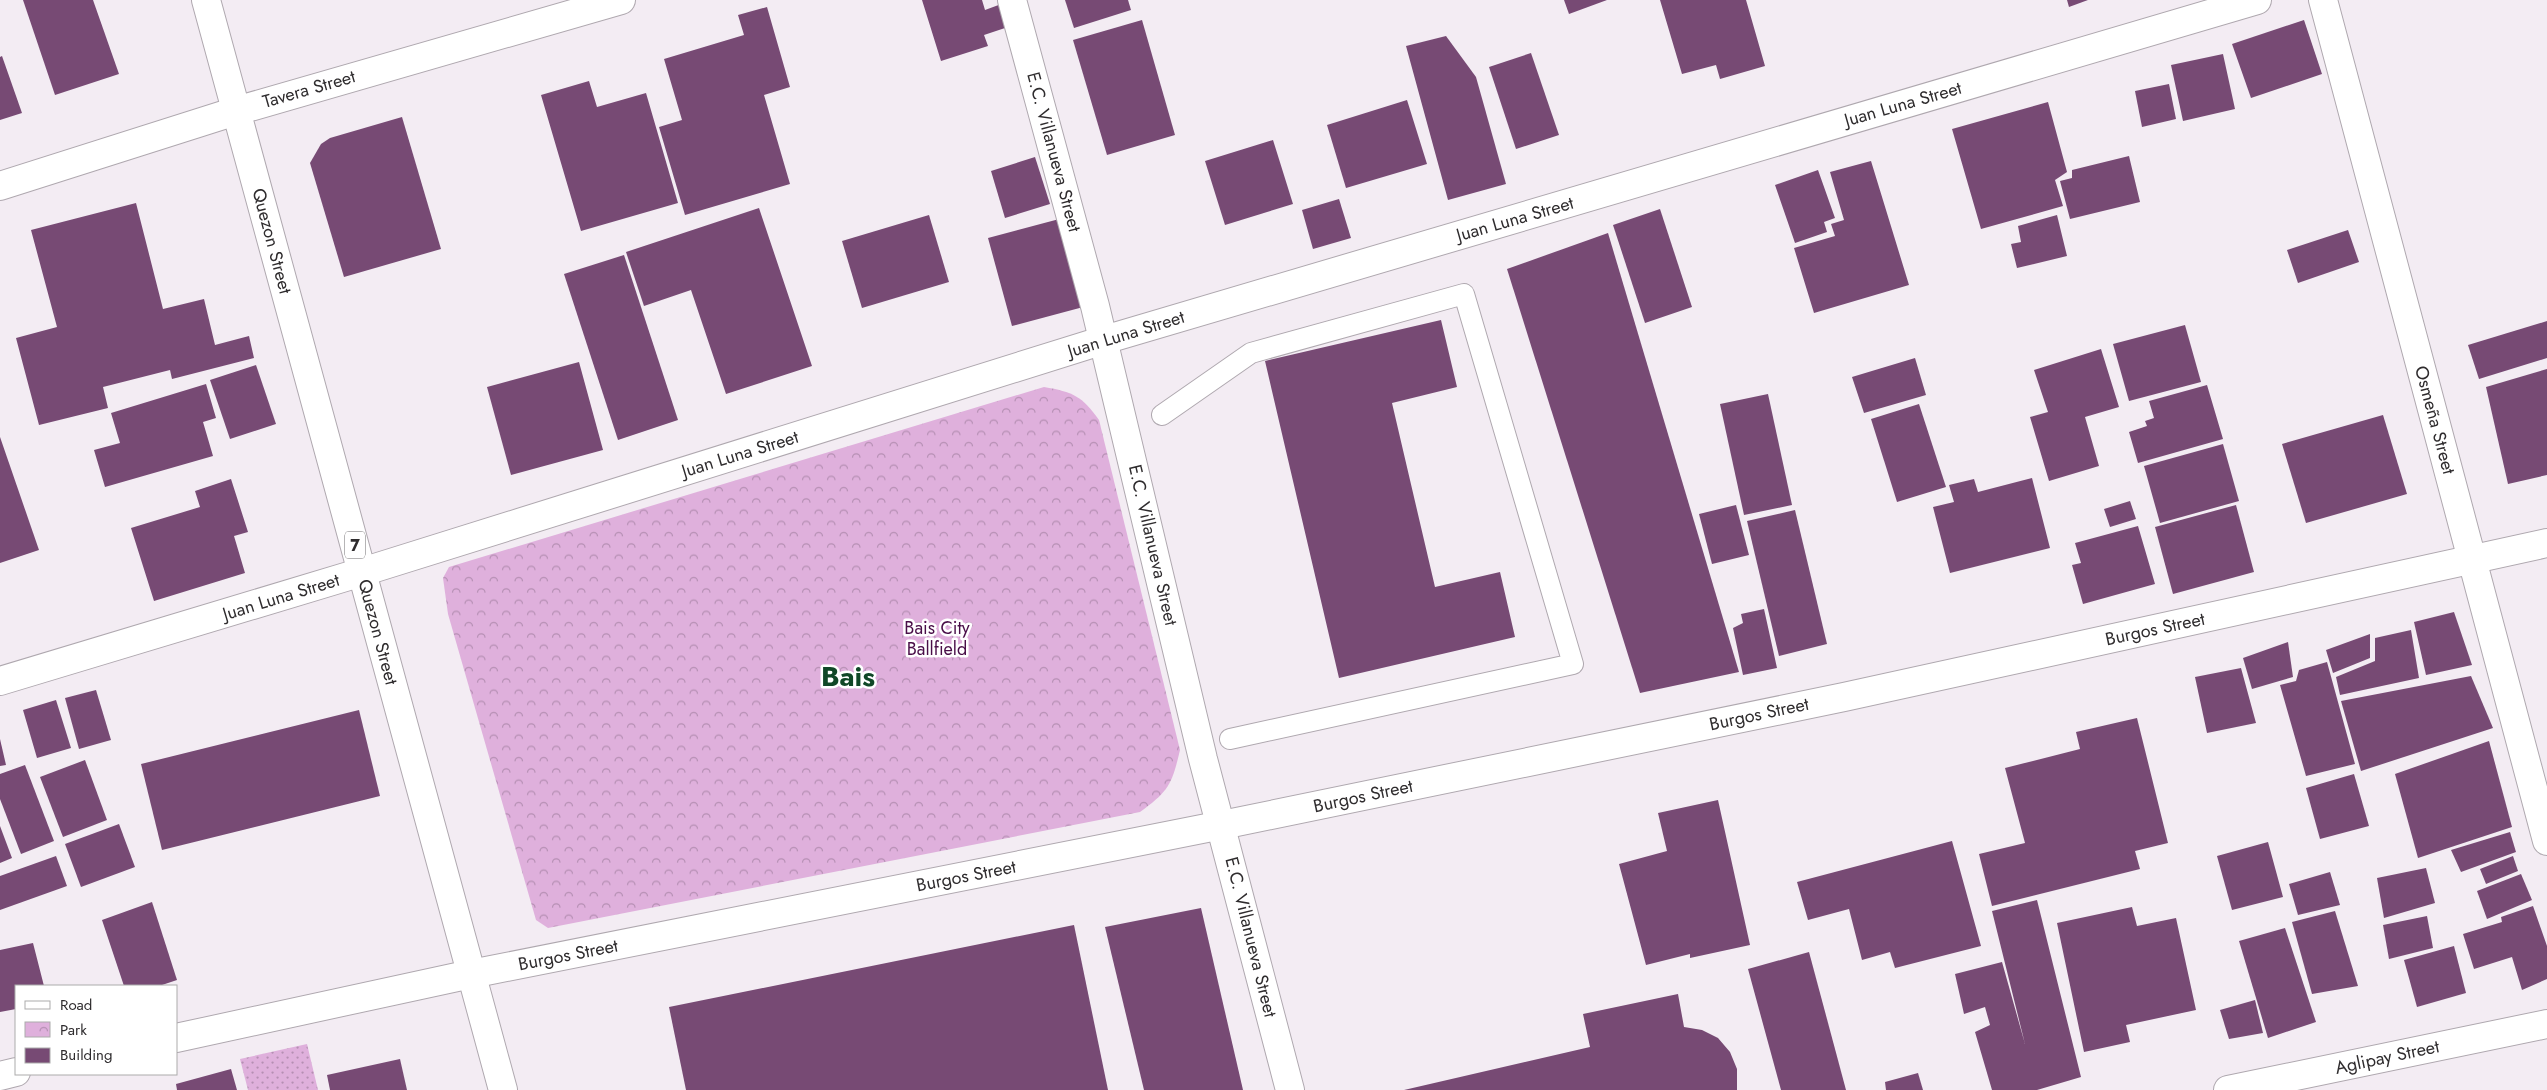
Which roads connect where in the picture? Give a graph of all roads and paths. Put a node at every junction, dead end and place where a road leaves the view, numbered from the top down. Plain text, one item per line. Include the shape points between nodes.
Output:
1 (206, 0) edge
2 (621, 0) edge
3 (1012, 0) edge
4 (2257, 0) edge
5 (2323, 0) edge
6 (236, 110) junction
7 (0, 186) edge
8 (1104, 340) junction
9 (1162, 415) dead end
10 (2547, 543) edge
11 (2472, 560) junction
12 (362, 572) junction
13 (0, 681) edge
14 (1230, 739) dead end
15 (1222, 825) junction
16 (2547, 841) edge
17 (471, 974) junction
18 (2547, 1024) edge
19 (178, 1038) edge
20 (15, 1072) edge
21 (0, 1076) edge
22 (503, 1090) edge
23 (1290, 1090) edge
24 (2228, 1090) edge

1 - 6 main road, Quezon Street / 7
2 - 6 main road, Tavera Street
3 - 8 main road, E.C. Villanueva Street
4 - 8 main road, Juan Luna Street
5 - 11 main road, Osmeña Street
6 - 7 main road, Tavera Street
6 - 12 main road, Quezon Street / 7
8 - 12 main road, Juan Luna Street
8 - 15 main road, E.C. Villanueva Street via 1203,759
9 - 14 lane via 1251,353 1464,294 1572,664
10 - 11 main road, Burgos Street
11 - 15 main road, Burgos Street via 1844,697
11 - 16 main road, Osmeña Street
12 - 13 main road, Juan Luna Street
12 - 17 main road, Quezon Street / 7
15 - 17 main road, Burgos Street
15 - 23 main road, E.C. Villanueva Street
17 - 19 main road, Burgos Street
17 - 22 main road, Quezon Street / 7
18 - 24 main road, Aglipay Street
20 - 21 main road

